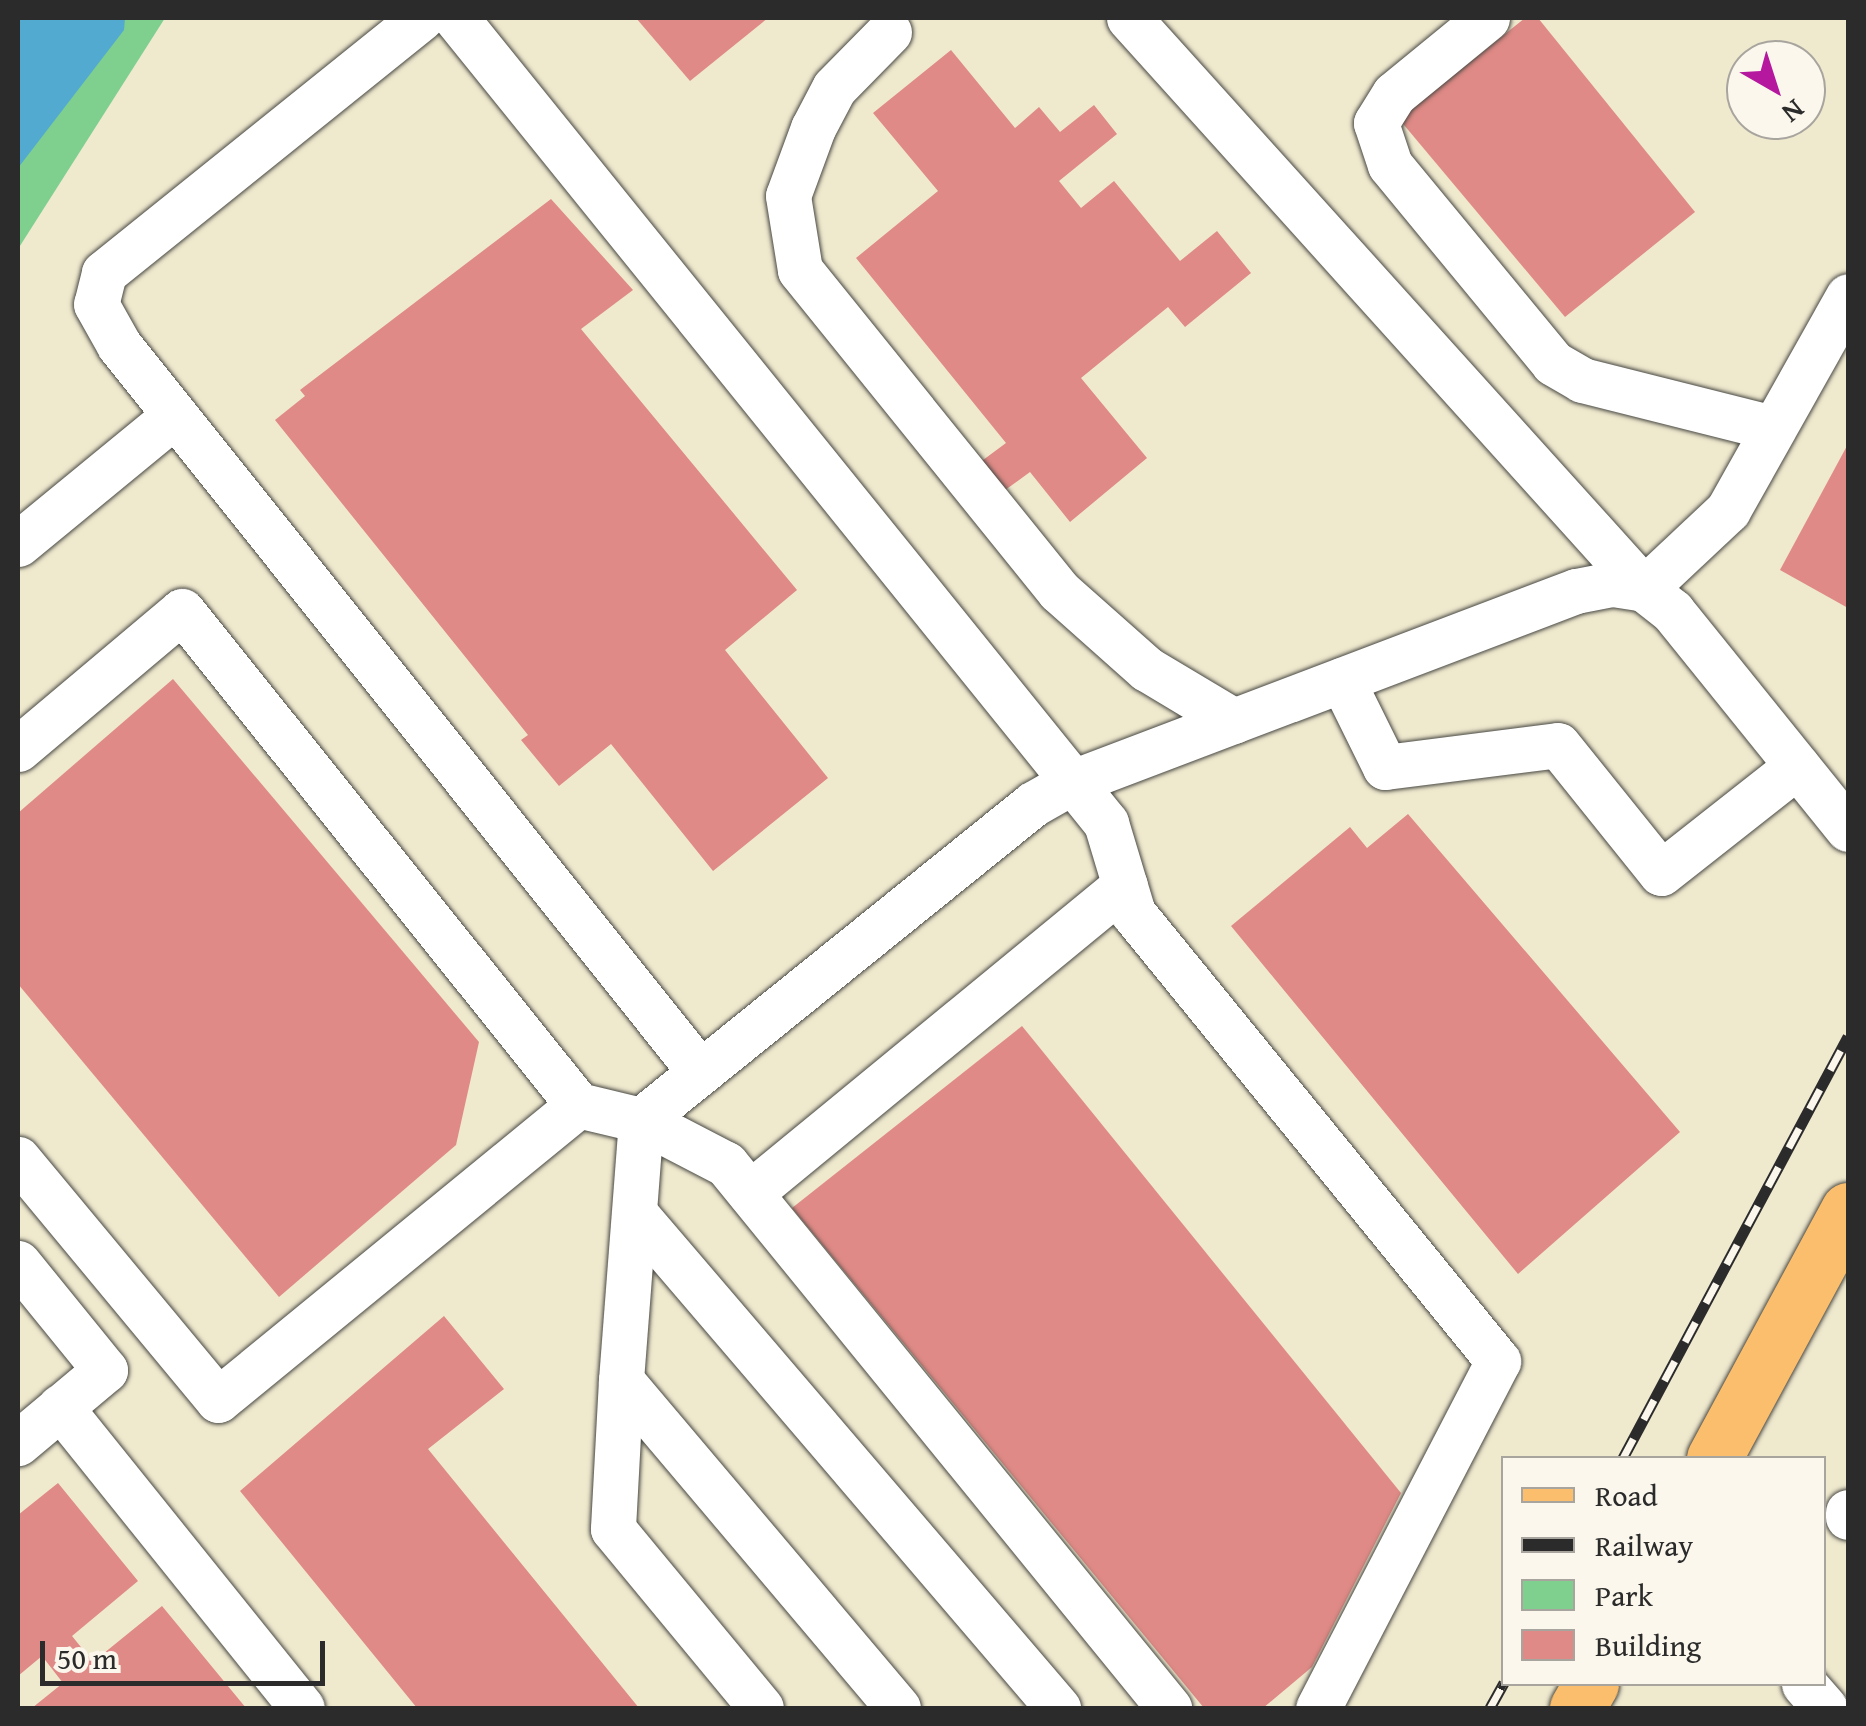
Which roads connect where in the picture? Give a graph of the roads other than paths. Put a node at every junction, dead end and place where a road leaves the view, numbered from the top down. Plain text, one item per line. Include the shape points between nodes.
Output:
1 (421, 18) edge
2 (456, 18) edge
3 (1129, 18) edge
4 (1486, 18) edge
5 (890, 22) edge
6 (1848, 296) edge
7 (175, 415) junction
8 (1773, 428) junction
9 (18, 544) edge
10 (1644, 589) junction
11 (1342, 680) junction
12 (1234, 721) junction
13 (18, 748) edge
14 (1797, 766) junction
15 (1070, 783) junction
16 (1848, 828) edge
17 (1125, 885) junction
18 (700, 1072) junction
19 (578, 1106) junction
20 (642, 1120) junction
21 (18, 1159) edge
22 (750, 1193) junction
23 (1848, 1210) edge
24 (637, 1216) junction
25 (18, 1264) edge
26 (621, 1380) junction
27 (60, 1407) junction
28 (18, 1442) edge
29 (1715, 1456) edge
30 (1590, 1686) edge
31 (1806, 1686) edge
32 (302, 1708) edge
33 (760, 1708) edge
34 (898, 1708) edge
35 (1058, 1708) edge
36 (1169, 1708) edge
37 (1318, 1708) edge
38 (1577, 1708) edge
39 (1825, 1708) edge

1 - 7 lane via 104,273 96,304 119,345
2 - 15 lane
3 - 10 lane via 1158,42
4 - 8 lane via 1394,94 1376,123 1390,166 1553,363 1582,380
5 - 12 lane via 834,88 788,196 800,270 1059,591 1147,668
6 - 8 lane
7 - 9 lane
7 - 18 lane
8 - 10 lane via 1728,510
10 - 11 lane via 1613,584 1576,592
10 - 14 lane via 1672,612
11 - 12 lane
11 - 14 lane via 1386,767 1558,745 1661,873
12 - 15 lane
13 - 19 lane via 182,611
14 - 16 lane
15 - 17 lane via 1106,824
15 - 18 lane via 1003,824
17 - 22 lane
17 - 37 lane via 1133,912 1498,1362
18 - 20 lane
19 - 20 lane
19 - 21 lane via 218,1400
20 - 22 lane via 726,1164
20 - 24 lane
22 - 36 lane
23 - 29 main road
24 - 26 lane
24 - 35 lane
25 - 27 lane via 105,1370
26 - 33 lane via 613,1528
26 - 34 lane
27 - 28 lane
27 - 32 lane
30 - 38 main road
31 - 39 lane

